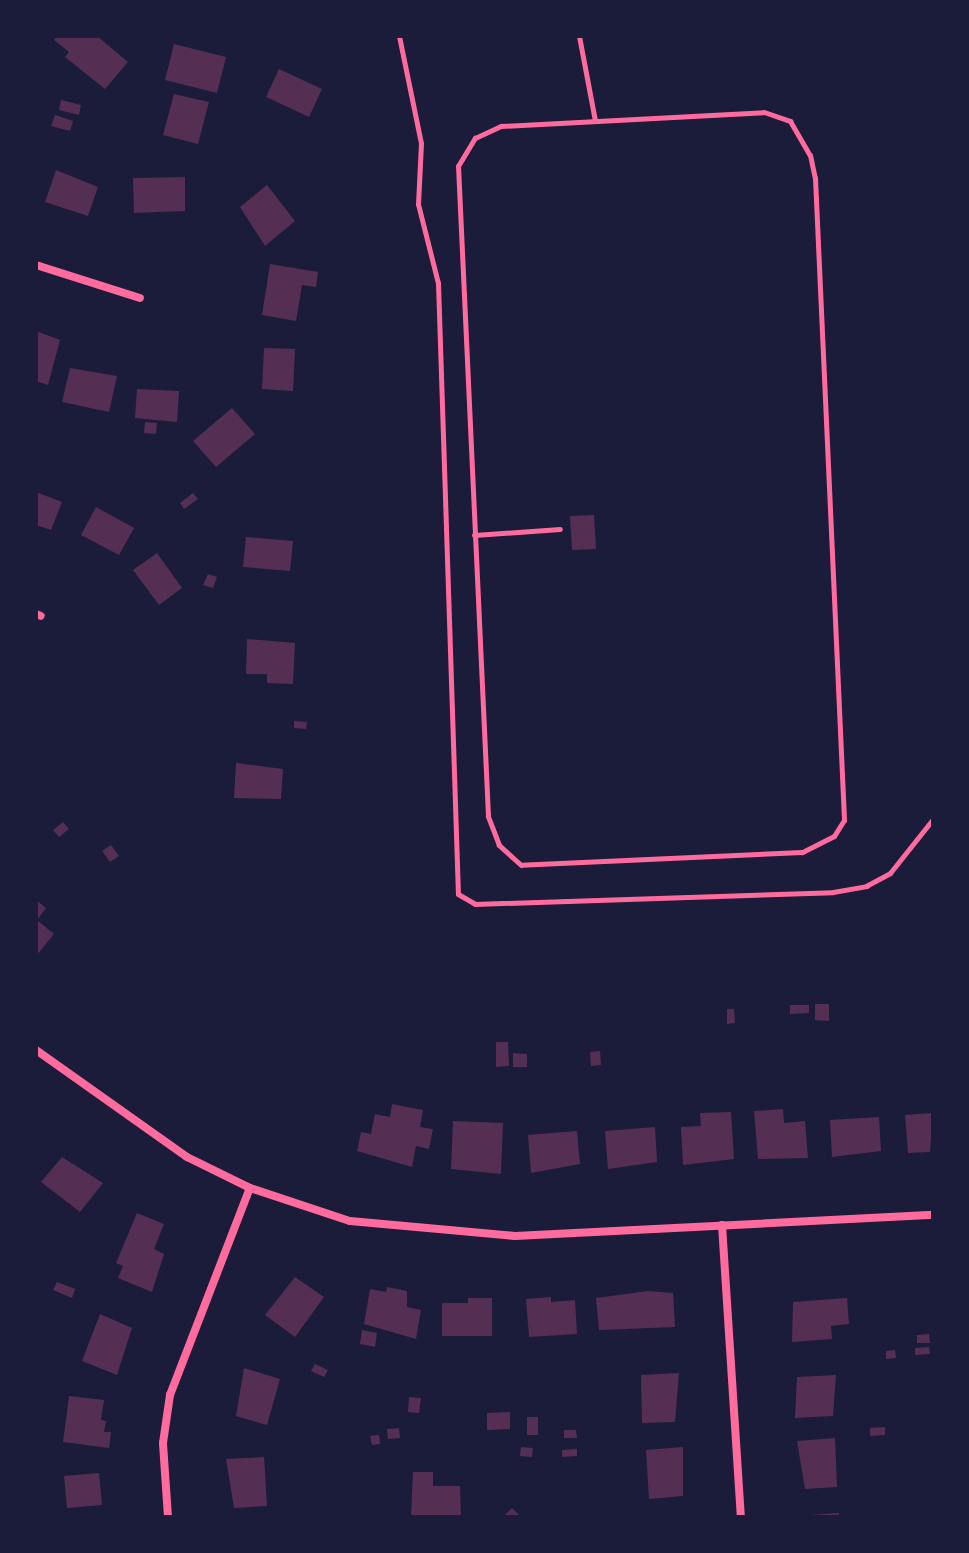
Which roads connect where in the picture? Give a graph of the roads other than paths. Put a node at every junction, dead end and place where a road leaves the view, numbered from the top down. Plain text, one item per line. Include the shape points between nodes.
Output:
1 (579, 36) edge
2 (595, 121) junction
3 (36, 265) edge
4 (140, 298) dead end
5 (560, 529) dead end
6 (474, 535) junction
7 (36, 1050) edge
8 (250, 1188) junction
9 (933, 1215) edge
10 (722, 1225) junction
11 (168, 1517) edge
12 (741, 1517) edge

1 - 2 lane
2 - 6 lane via 501,126 475,138 458,166
2 - 6 lane via 764,112 790,121 810,155 846,802 834,836 802,852 554,867 521,865 508,855 490,830 488,816
3 - 4 street
5 - 6 lane
7 - 8 street via 187,1157
8 - 10 street via 350,1221 410,1230 515,1236
8 - 11 street via 170,1395 163,1443
9 - 10 street
10 - 12 street

